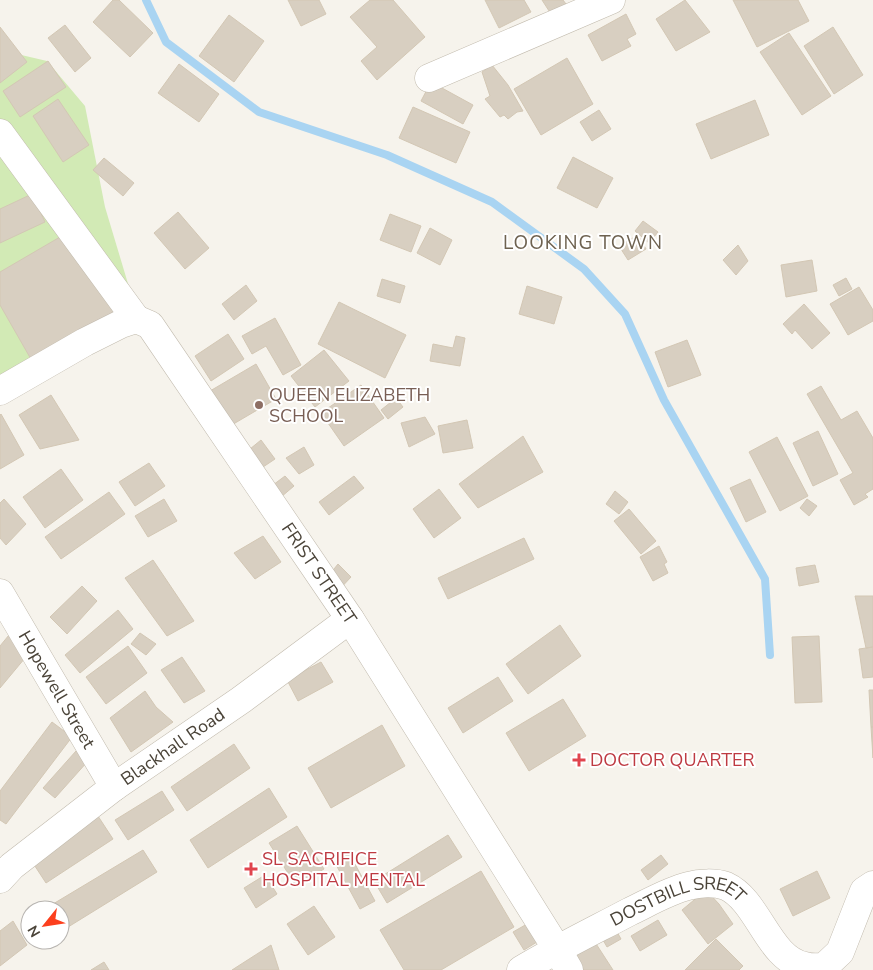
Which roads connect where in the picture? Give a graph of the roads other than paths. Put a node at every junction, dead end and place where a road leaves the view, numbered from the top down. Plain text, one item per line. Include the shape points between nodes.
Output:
1 (611, 0) edge
2 (429, 78) dead end
3 (0, 133) edge
4 (136, 319) junction
5 (0, 390) edge
6 (0, 593) edge
7 (350, 619) junction
8 (114, 787) junction
9 (0, 879) edge
10 (873, 885) edge
11 (563, 959) edge
12 (521, 970) edge

1 - 2 street
3 - 4 street, FRIST STREET
4 - 5 street via 85,342
4 - 7 street, FRIST STREET via 150,325
6 - 8 street, Hopewell Street
7 - 8 street, Blackhall Road via 241,700
7 - 11 street, FRIST STREET
8 - 9 street, Blackhall Road via 12,866
10 - 11 street, DOSTBILL SREET via 864,891 840,952 824,966 805,966 788,960 745,902 727,886 712,883 688,886 660,897
11 - 12 street

